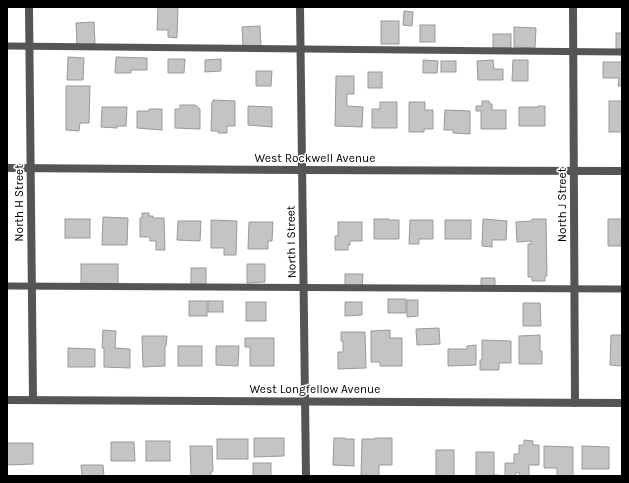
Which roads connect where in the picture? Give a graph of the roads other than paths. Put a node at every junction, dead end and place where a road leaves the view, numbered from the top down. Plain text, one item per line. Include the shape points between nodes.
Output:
1 (29, 7) edge
2 (300, 7) edge
3 (573, 7) edge
4 (7, 46) edge
5 (29, 46) junction
6 (301, 48) junction
7 (573, 51) junction
8 (622, 52) edge
9 (7, 168) edge
10 (31, 168) junction
11 (302, 170) junction
12 (574, 170) junction
13 (622, 171) edge
14 (7, 286) edge
15 (32, 286) junction
16 (304, 288) junction
17 (574, 289) junction
18 (622, 290) edge
19 (7, 400) edge
20 (32, 400) junction
21 (306, 401) junction
22 (575, 403) junction
23 (622, 403) edge
24 (306, 476) edge

1 - 5 street, North H Street
2 - 6 street, North I Street
3 - 7 street, North J Street
4 - 5 lane
5 - 6 lane
5 - 10 street, North H Street
6 - 7 lane
6 - 11 street, North I Street
7 - 8 lane
7 - 12 street, North J Street
9 - 10 street, West Rockwell Avenue
10 - 11 street, West Rockwell Avenue
10 - 15 street, North H Street
11 - 12 street, West Rockwell Avenue
11 - 16 street, North I Street
12 - 13 street, West Rockwell Avenue
12 - 17 street, North J Street
14 - 15 lane
15 - 16 lane
15 - 20 street, North H Street
16 - 17 lane
16 - 21 street, North I Street
17 - 18 lane
17 - 22 street, North J Street
19 - 20 street, West Longfellow Avenue
20 - 21 street, West Longfellow Avenue
21 - 22 street, West Longfellow Avenue
21 - 24 street, North I Street
22 - 23 street, West Longfellow Avenue

